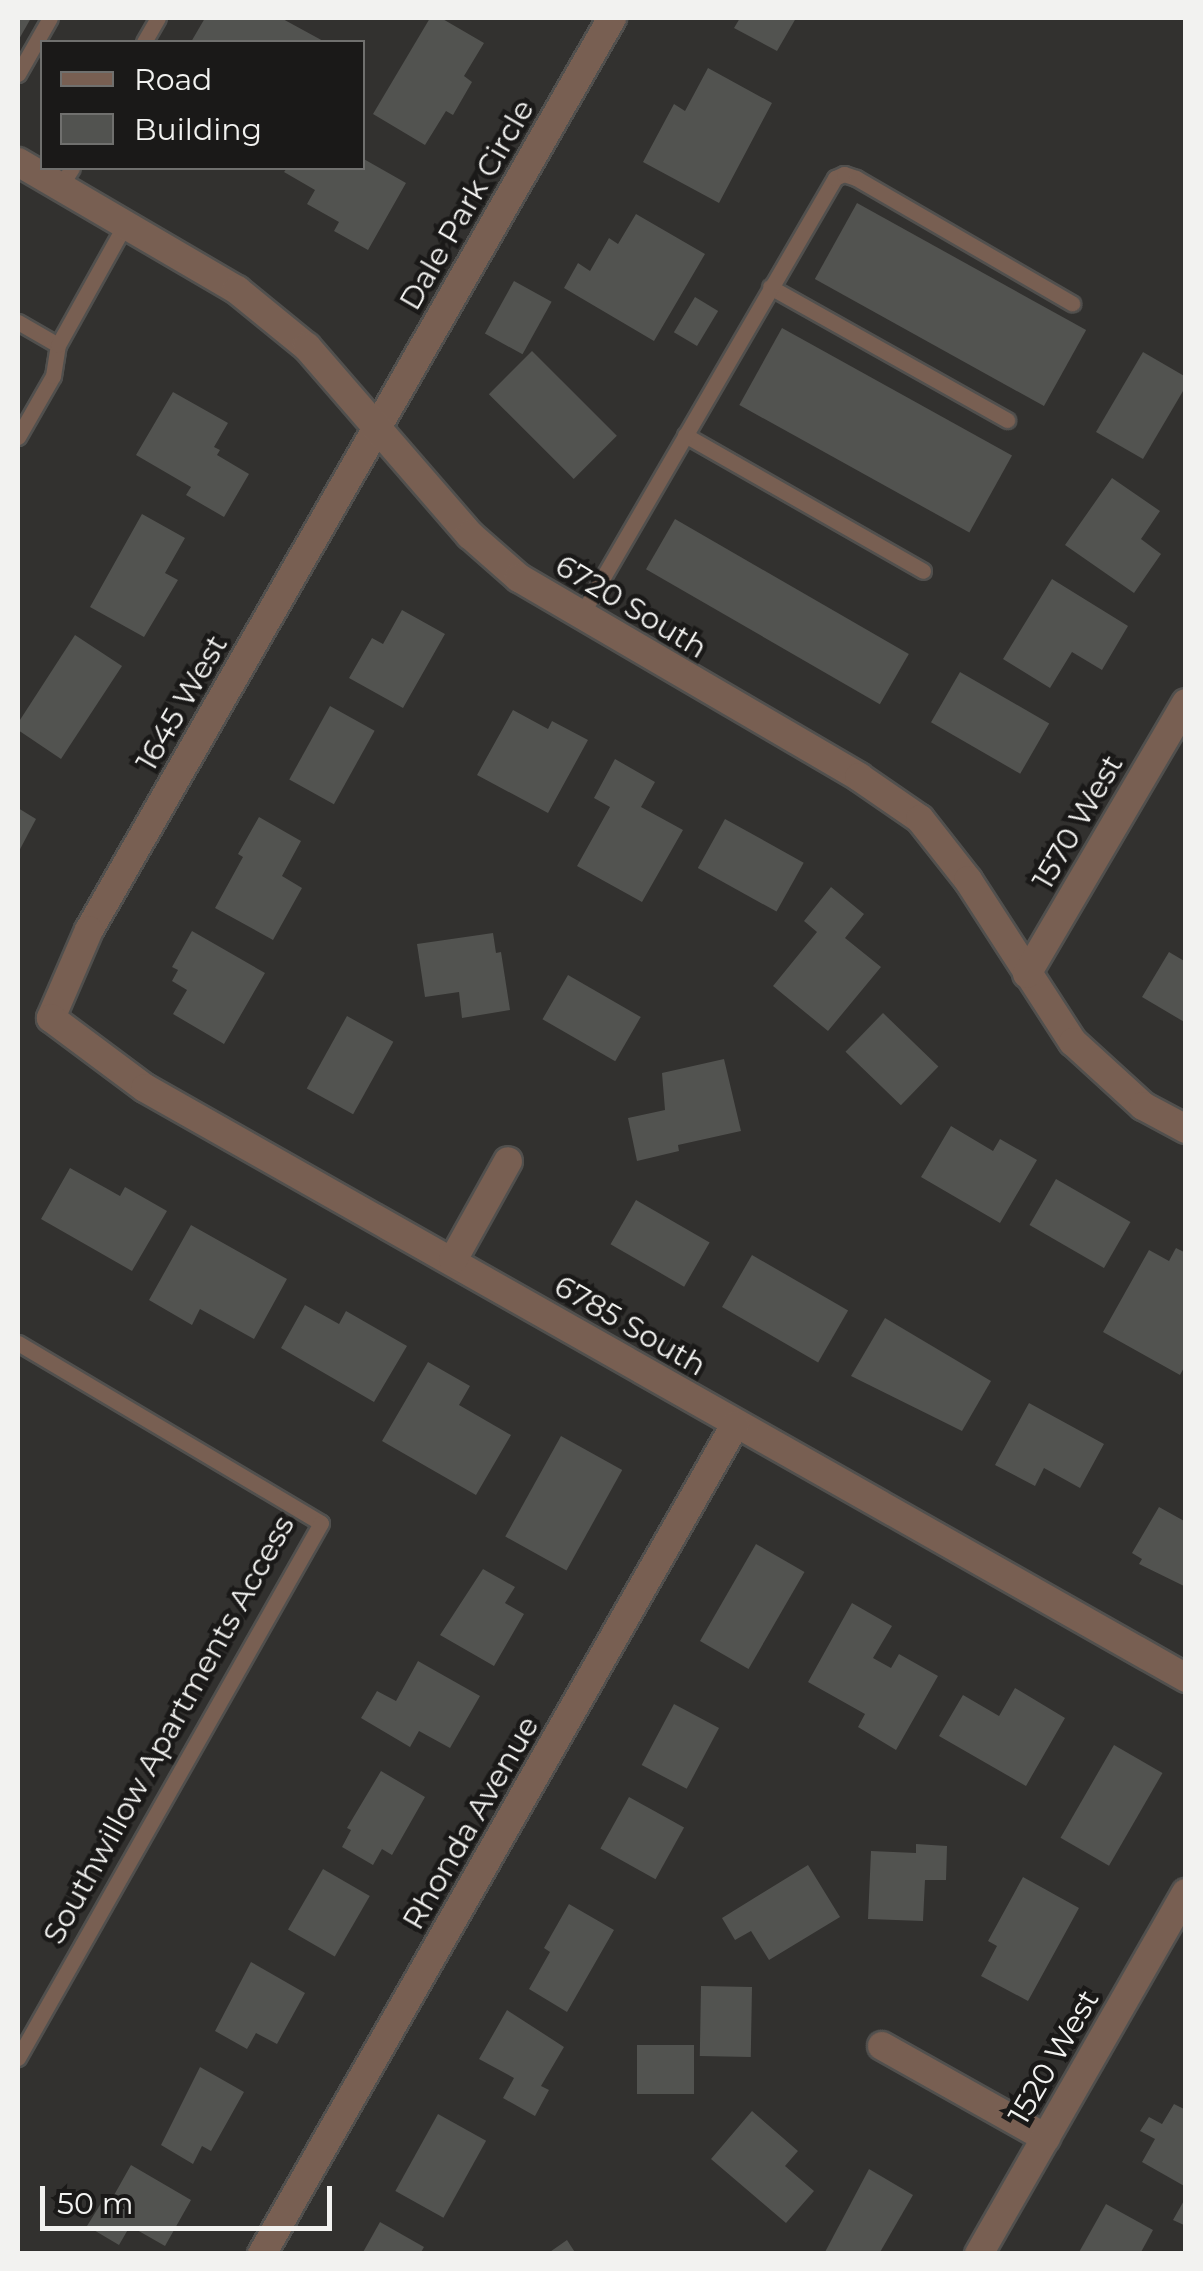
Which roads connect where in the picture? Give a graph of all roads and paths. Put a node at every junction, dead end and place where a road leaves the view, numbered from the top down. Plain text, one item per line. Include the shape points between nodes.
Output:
1 (50, 18) edge
2 (158, 18) edge
3 (612, 18) edge
4 (145, 40) edge
5 (18, 74) edge
6 (66, 177) edge
7 (126, 222) junction
8 (770, 287) junction
9 (1072, 303) dead end
10 (18, 322) edge
11 (58, 345) junction
12 (1006, 420) dead end
13 (378, 426) junction
14 (684, 436) junction
15 (18, 438) edge
16 (922, 570) dead end
17 (580, 618) junction
18 (1186, 703) edge
19 (1027, 974) junction
20 (50, 1018) joint
21 (1186, 1130) edge
22 (508, 1161) dead end
23 (453, 1260) junction
24 (18, 1343) edge
25 (735, 1425) junction
26 (1186, 1678) edge
27 (1186, 1893) edge
28 (882, 2046) dead end
29 (18, 2058) edge
30 (1046, 2138) junction
31 (262, 2254) edge
32 (978, 2254) edge

1 - 5 lane
2 - 4 lane
3 - 13 street, Dale Park Circle
6 - 7 street, 6720 South
7 - 11 lane
7 - 13 street, 6720 South via 237,290 307,346
8 - 9 lane via 828,186 844,174
8 - 12 lane
8 - 14 lane
10 - 11 lane
11 - 15 lane via 53,376
13 - 17 street, 6720 South via 470,535
13 - 20 street, 1645 West via 89,930
14 - 16 lane
14 - 17 lane
17 - 19 street, 6720 South via 920,820 968,880
18 - 19 street, 1570 West
19 - 21 street, 6720 South via 1073,1042 1108,1078
20 - 23 street, 6785 South via 144,1088
22 - 23 street
23 - 25 street, 6785 South
24 - 29 lane, Southwillow Apartments Access via 321,1524
25 - 26 street, 6785 South
25 - 31 street, Rhonda Avenue
27 - 30 street, 1520 West
28 - 30 street
30 - 32 street, 1520 West

